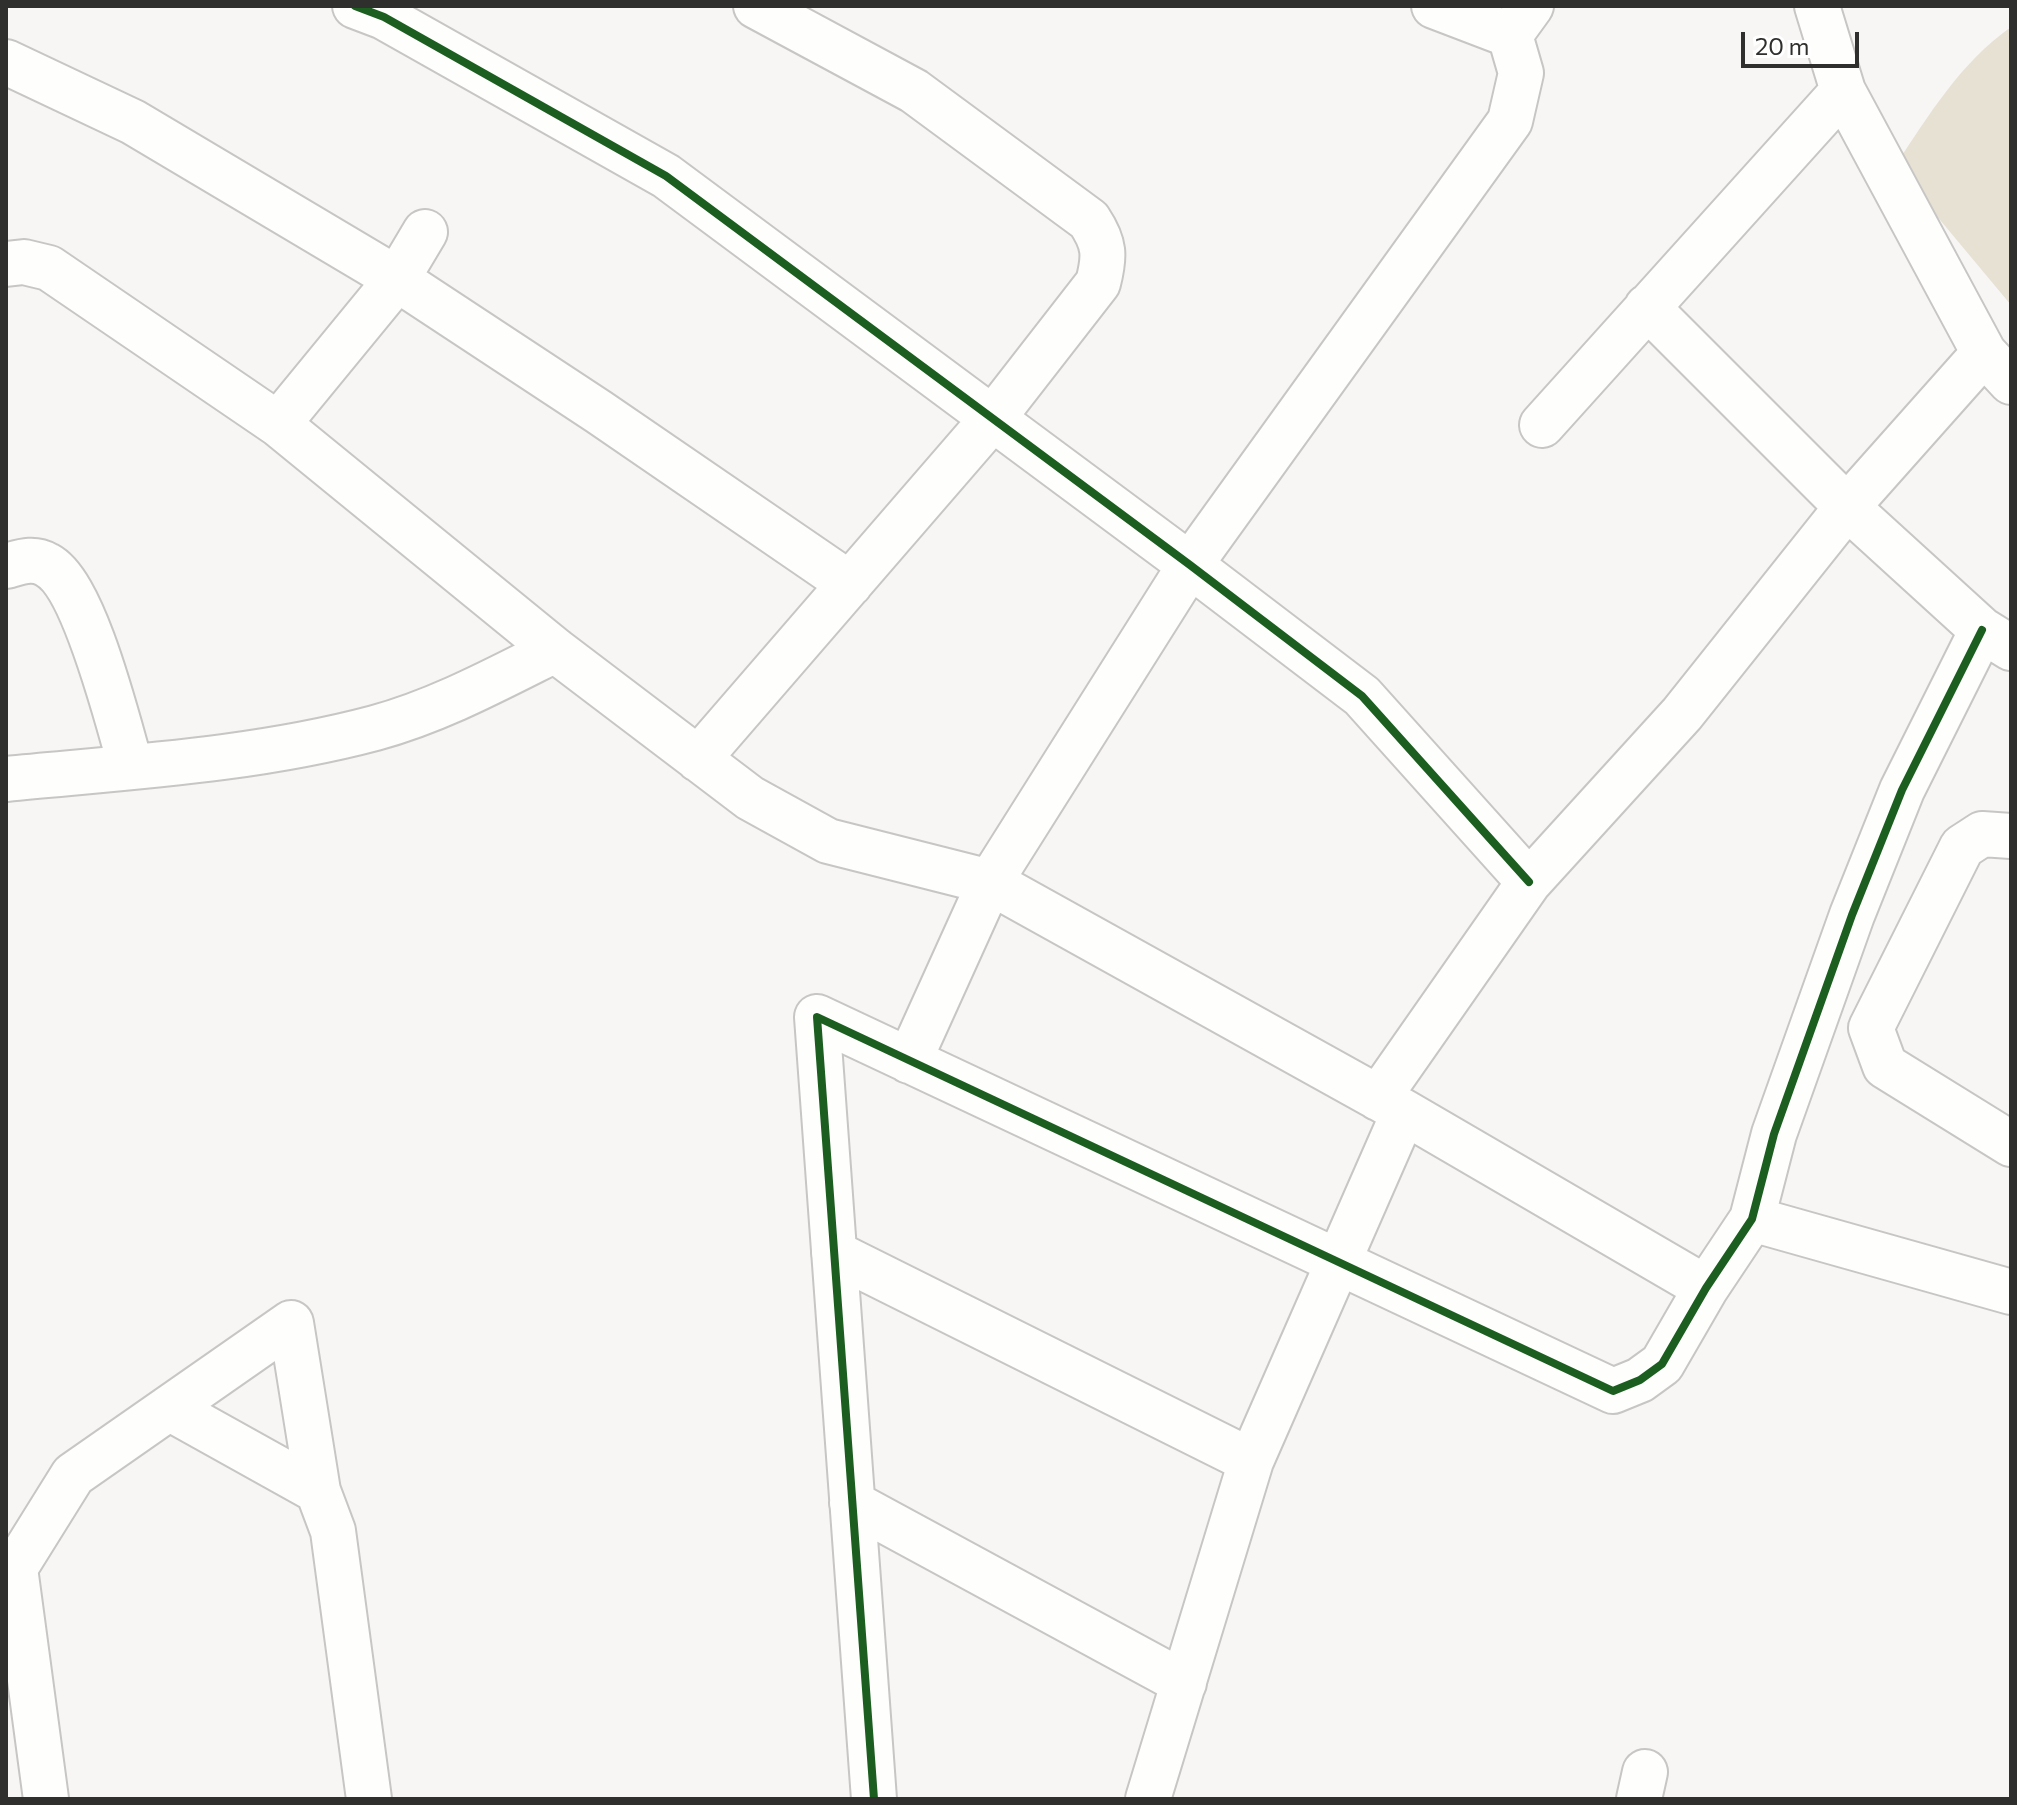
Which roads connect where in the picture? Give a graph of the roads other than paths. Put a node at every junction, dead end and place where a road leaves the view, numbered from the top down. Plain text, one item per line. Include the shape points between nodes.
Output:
1 (355, 6) edge
2 (756, 6) edge
3 (1434, 6) edge
4 (1817, 6) edge
5 (1521, 21) edge
6 (6, 62) edge
7 (1843, 91) junction
8 (425, 232) dead end
9 (6, 264) edge
10 (397, 279) junction
11 (1647, 307) junction
12 (1998, 368) edge
13 (993, 418) junction
14 (278, 424) junction
15 (1542, 425) dead end
16 (1847, 507) junction
17 (1190, 565) junction
18 (6, 566) edge
19 (850, 584) junction
20 (1996, 639) edge
21 (555, 650) junction
22 (698, 759) junction
23 (131, 767) junction
24 (6, 779) edge
25 (2011, 836) edge
26 (990, 882) junction
27 (1529, 882) junction
28 (909, 1061) junction
29 (1391, 1105) junction
30 (2011, 1144) edge
31 (1752, 1219) junction
32 (834, 1253) junction
33 (1337, 1264) junction
34 (1706, 1288) junction
35 (2011, 1292) edge
36 (169, 1408) junction
37 (1251, 1461) junction
38 (318, 1491) junction
39 (852, 1503) junction
40 (1184, 1683) junction
41 (46, 1799) edge
42 (369, 1799) edge
43 (874, 1799) edge
44 (1148, 1799) edge

1 - 13 street via 384,17 666,176
2 - 13 street via 914,91 1089,220 1100,237 1104,261 1098,283
3 - 5 street
4 - 7 street
5 - 17 street via 1521,73 1510,121
6 - 10 street via 133,122
7 - 11 street
7 - 12 street
8 - 10 street
9 - 14 street via 49,268
10 - 14 street
10 - 19 street
11 - 15 street
11 - 16 street
12 - 16 street
13 - 17 street
13 - 19 street
14 - 21 street
16 - 20 street
16 - 27 street via 1682,714
17 - 26 street
17 - 27 street via 1362,696
18 - 23 street via 37,560 61,575 74,594
19 - 22 street
20 - 31 street via 1902,790 1774,1134
21 - 22 street
21 - 23 street via 463,696 377,728 266,750
22 - 26 street via 750,798 828,841
23 - 24 street
25 - 30 street via 1982,834 1962,847 1871,1028 1885,1066
26 - 28 street
26 - 29 street
27 - 29 street
28 - 32 street via 817,1017
28 - 33 street
29 - 33 street
29 - 34 street
31 - 34 street
31 - 35 street
32 - 37 street
32 - 39 street
33 - 34 street via 1613,1391 1662,1364
33 - 37 street
36 - 38 street
36 - 38 street via 291,1323
36 - 41 street via 73,1475 15,1568
37 - 40 street
38 - 42 street via 333,1531
39 - 40 street
39 - 43 street
40 - 44 street

